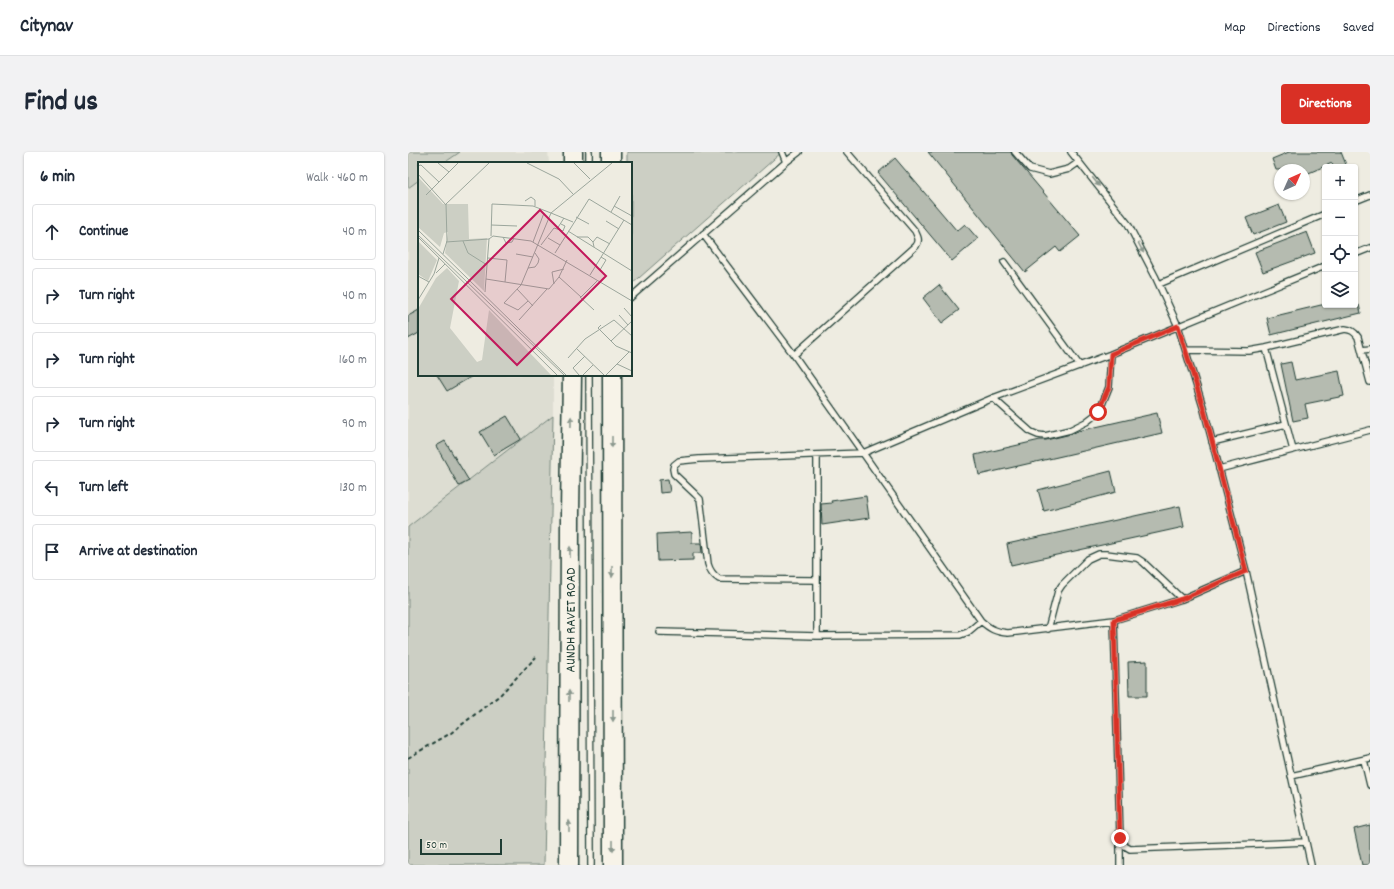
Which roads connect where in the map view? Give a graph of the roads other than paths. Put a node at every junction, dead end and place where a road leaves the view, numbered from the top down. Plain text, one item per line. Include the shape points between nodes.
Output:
1 (610, 152) edge
2 (782, 152) edge
3 (799, 152) edge
4 (847, 152) edge
5 (1016, 152) edge
6 (1071, 152) edge
7 (611, 162) edge
8 (786, 162) junction
9 (1079, 162) junction
10 (1370, 195) edge
11 (1358, 200) edge
12 (1322, 215) edge
13 (703, 234) junction
14 (1370, 248) edge
15 (1358, 253) edge
16 (1004, 262) dead end
17 (1322, 267) edge
18 (1159, 284) junction
19 (632, 296) edge
20 (1178, 326) junction
21 (1266, 348) junction
22 (1370, 348) edge
23 (1186, 350) junction
24 (1362, 350) junction
25 (1111, 354) junction
26 (794, 355) junction
27 (1080, 366) junction
28 (572, 376) edge
29 (591, 376) edge
30 (612, 376) edge
31 (1370, 382) edge
32 (993, 398) junction
33 (1286, 424) junction
34 (1370, 430) edge
35 (1212, 442) junction
36 (1293, 450) junction
37 (863, 453) junction
38 (817, 454) junction
39 (1219, 469) junction
40 (1246, 571) junction
41 (817, 580) junction
42 (1182, 599) junction
43 (1114, 620) junction
44 (981, 622) junction
45 (1048, 629) junction
46 (659, 632) dead end
47 (817, 636) junction
48 (1370, 758) edge
49 (1364, 760) junction
50 (1291, 776) junction
51 (1370, 785) edge
52 (1120, 838) junction
53 (1306, 842) junction
54 (569, 865) edge
55 (591, 865) edge
56 (613, 865) edge
57 (1120, 865) edge
58 (1311, 865) edge

1 - 7 main road
2 - 8 lane
3 - 8 lane
4 - 26 lane via 915,231 918,243
5 - 9 lane via 1030,169 1049,174 1069,169
6 - 9 lane
8 - 13 lane
9 -> 18 lane via 1128,224
10 - 11 lane
12 - 18 lane
13 - 19 lane
13 - 26 lane
14 - 15 lane
16 - 27 lane
17 - 20 lane
18 - 20 lane
20 - 23 lane
20 - 25 lane
21 - 23 lane via 1242,351
21 - 24 lane via 1345,329 1355,332
21 - 33 lane
22 - 24 lane
23 - 35 lane
24 - 31 lane
25 - 27 lane
25 - 32 lane via 1109,387 1098,412 1070,430 1045,436 1038,435 1031,432
26 - 37 lane
27 - 32 lane
54 -> 28 main road, AUNDH RAVET ROAD
29 - 55 lane
30 -> 56 main road
32 - 37 lane
33 - 35 lane
33 - 36 lane
34 - 36 lane
35 - 39 lane
36 - 39 lane
37 - 38 lane
37 - 44 lane
38 - 41 lane
38 - 41 lane via 679,461 672,469 700,500 708,564 714,576 719,579
39 - 40 lane
40 - 42 lane
40 - 50 lane
41 - 47 lane
42 - 43 lane
42 - 45 lane via 1137,558 1099,554 1088,559 1062,585
43 - 45 lane
43 - 52 lane
44 - 45 lane via 999,633
44 - 47 lane via 960,635
46 - 47 lane
48 - 49 lane
49 - 50 lane
49 - 51 lane
50 - 53 lane
52 - 53 lane via 1130,850
52 - 57 lane
53 - 58 lane

